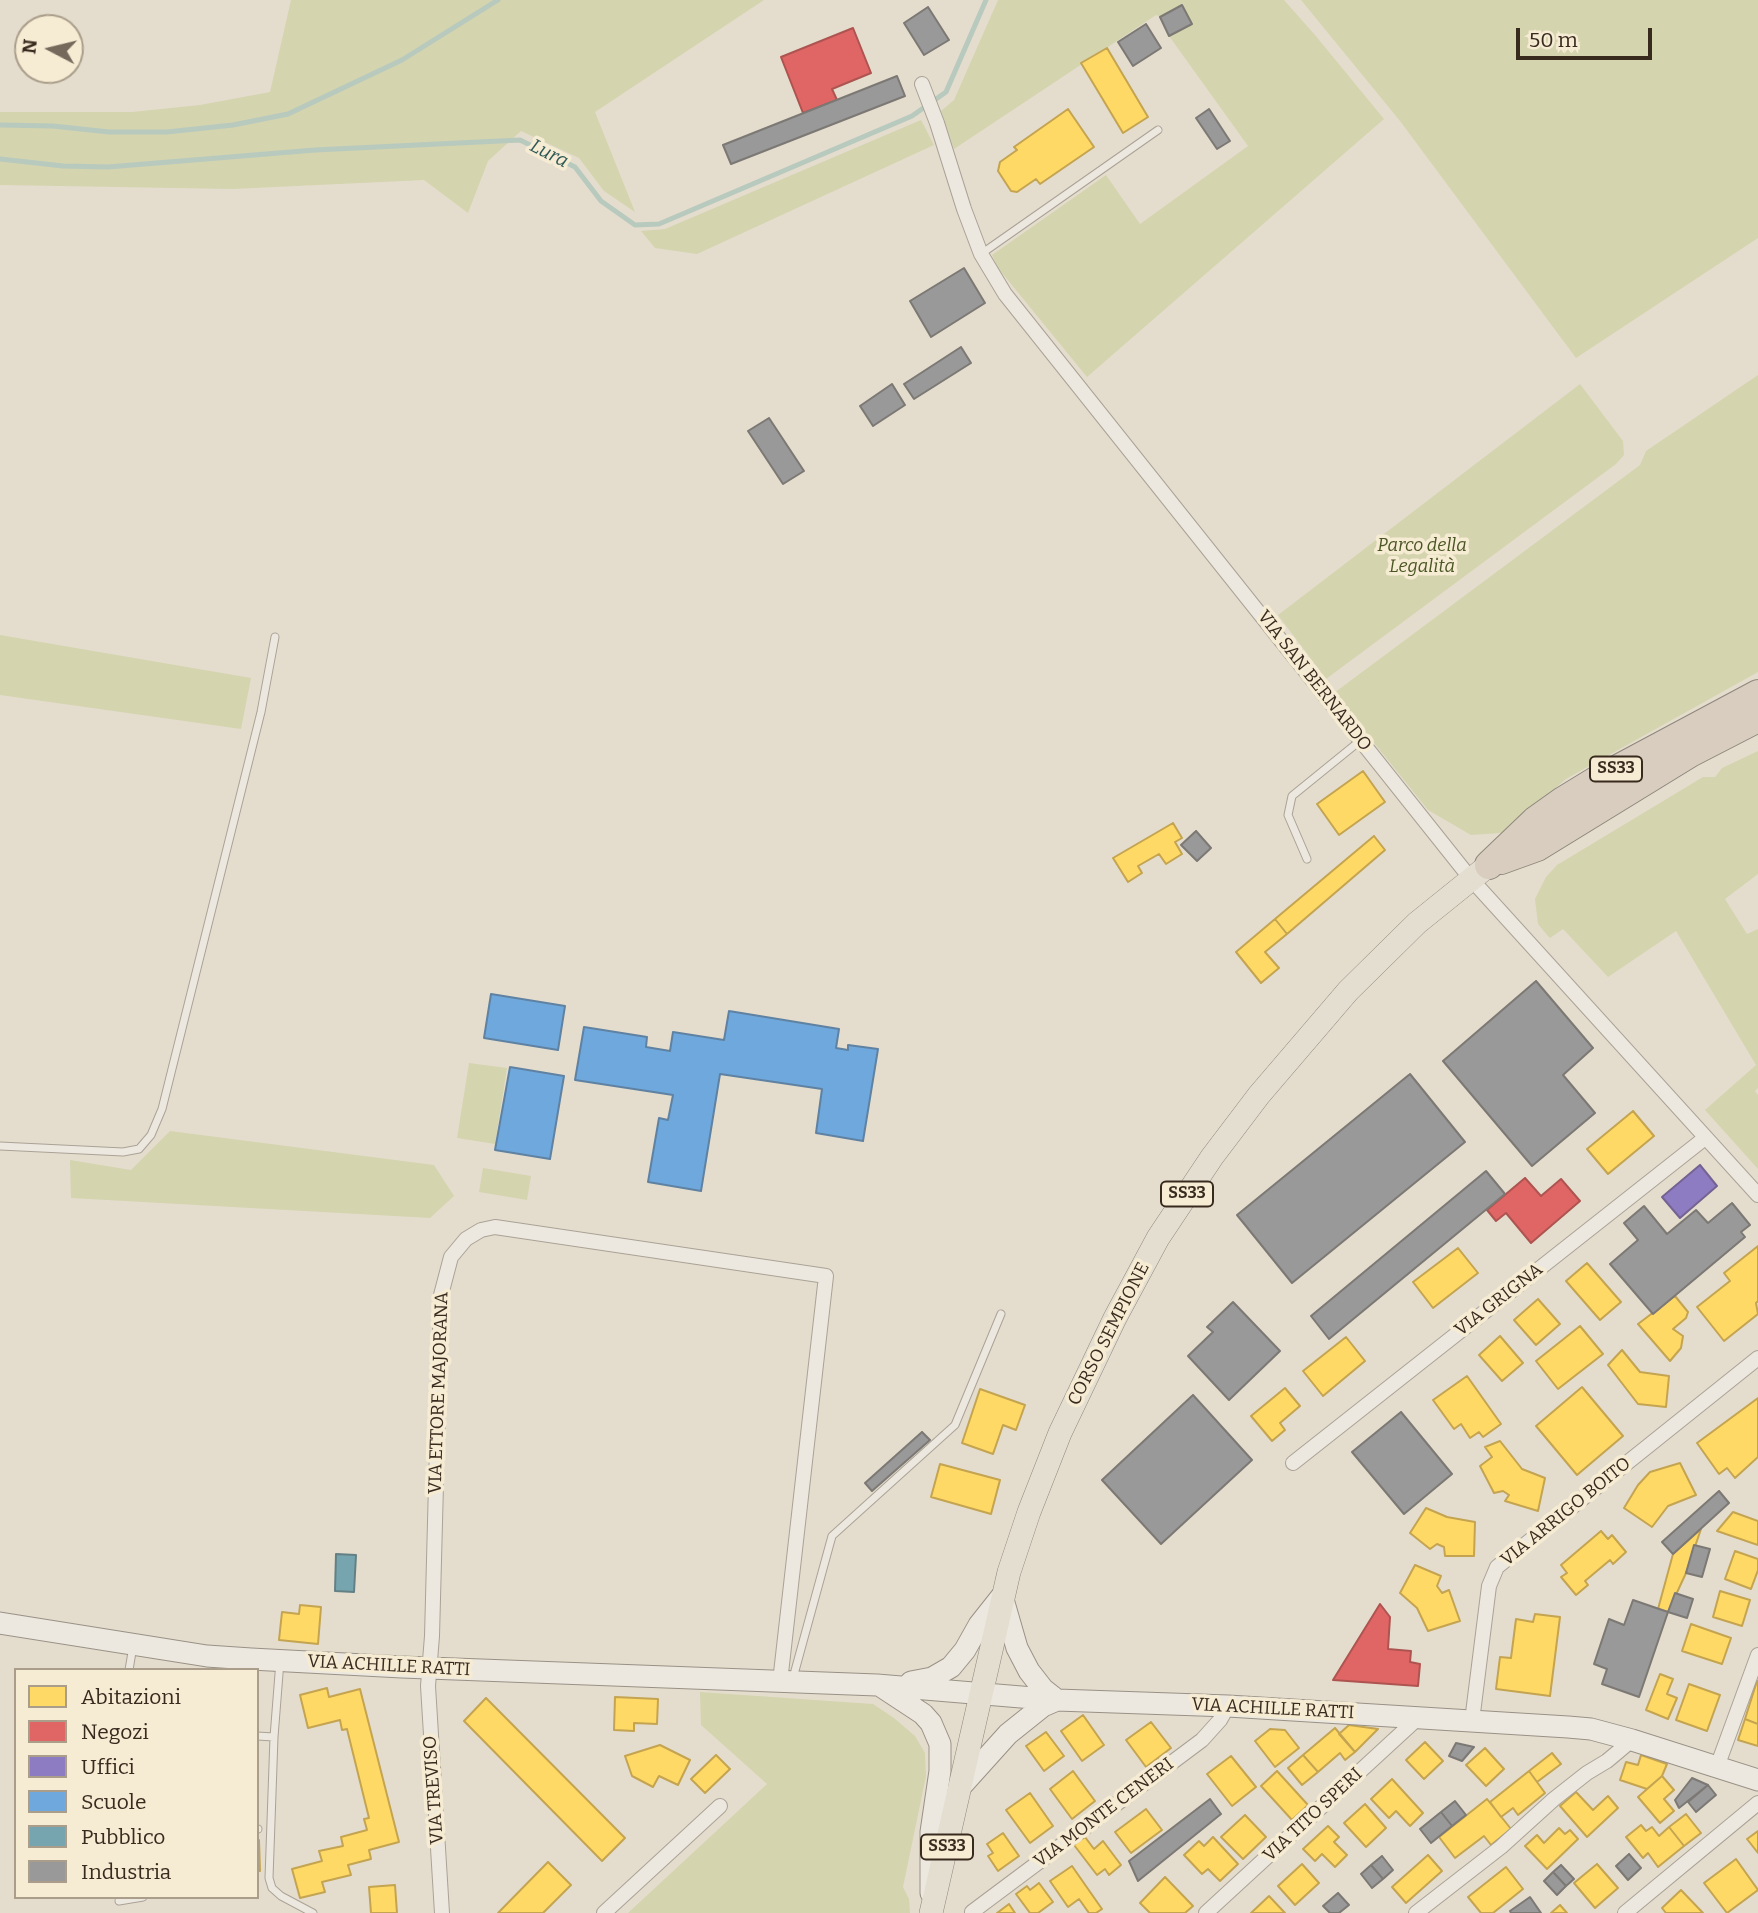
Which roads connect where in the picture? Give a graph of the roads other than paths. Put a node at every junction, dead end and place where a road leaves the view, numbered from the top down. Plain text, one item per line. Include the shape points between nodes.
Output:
1 (922, 84) dead end
2 (1158, 130) dead end
3 (981, 254) junction
4 (275, 637) dead end
5 (1758, 694) edge
6 (1758, 718) edge
7 (1361, 740) junction
8 (1307, 859) dead end
9 (1480, 872) junction
10 (1705, 1138) junction
11 (0, 1146) edge
12 (1758, 1195) edge
13 (1002, 1314) dead end
14 (1758, 1358) edge
15 (1293, 1463) dead end
16 (1002, 1596) junction
17 (0, 1622) edge
18 (134, 1644) junction
19 (1758, 1654) edge
20 (281, 1660) junction
21 (129, 1668) edge
22 (429, 1668) junction
23 (786, 1682) junction
24 (877, 1685) junction
25 (982, 1694) junction
26 (1057, 1700) junction
27 (1228, 1706) junction
28 (1419, 1717) junction
29 (1472, 1721) junction
30 (259, 1737) edge
31 (274, 1737) junction
32 (1632, 1740) junction
33 (1717, 1767) junction
34 (1758, 1780) edge
35 (962, 1784) junction
36 (1758, 1802) edge
37 (720, 1806) dead end
38 (268, 1878) junction
39 (259, 1880) edge
40 (131, 1899) edge
41 (119, 1901) dead end
42 (932, 1912) edge
43 (972, 1912) edge
44 (313, 1913) edge
45 (442, 1913) edge
46 (604, 1913) edge
47 (1206, 1913) edge
48 (1416, 1913) edge
49 (1625, 1913) edge

1 - 3 street, VIA SAN BERNARDO
2 - 3 lane
3 - 7 street, VIA SAN BERNARDO via 1005,294
4 - 11 lane via 261,712 169,1083 151,1135 139,1149 123,1152
5 - 9 highway, CORSO SEMPIONE / SS33 via 1572,796 1535,821
6 - 9 highway, CORSO SEMPIONE / SS33 via 1678,760 1536,847
7 - 8 lane via 1292,796 1288,815
7 - 9 street, VIA SAN BERNARDO
9 - 10 street, VIA SAN BERNARDO
9 - 16 main road, CORSO SEMPIONE / SS33 via 1417,923 1339,1001 1259,1095 1157,1238 1060,1433 1028,1512
10 - 12 street, VIA SAN BERNARDO
10 - 15 street, VIA GRIGNA
13 - 23 lane via 955,1425 832,1536
14 - 29 street, VIA ARRIGO BOITO via 1497,1567 1489,1586
16 - 24 street via 951,1667 932,1678
16 - 25 main road, CORSO SEMPIONE / SS33
16 - 26 street via 1022,1659 1035,1680
17 - 18 street, VIA ACHILLE RATTI
18 - 20 street, VIA ACHILLE RATTI via 207,1656
18 - 21 lane
19 - 33 street
20 - 22 street, VIA ACHILLE RATTI
20 - 31 lane
22 - 23 street, VIA ACHILLE RATTI
22 - 23 street, VIA ETTORE MAJORANA via 444,1276 451,1257 466,1239 495,1227 826,1276
22 - 45 street, VIA TREVISO
23 - 24 street, VIA ACHILLE RATTI
24 - 25 street, VIA ACHILLE RATTI
24 - 42 street via 923,1714 940,1744 931,1832
25 - 26 street, VIA ACHILLE RATTI
25 - 35 main road, CORSO SEMPIONE / SS33
26 - 27 street, VIA ACHILLE RATTI
26 - 35 street via 1008,1734
27 - 28 street, VIA ACHILLE RATTI
27 - 43 street, VIA MONTE CENERI via 1202,1740
28 - 29 street, VIA ACHILLE RATTI
28 - 47 street, VIA TITO SPERI
29 - 32 street, VIA ACHILLE RATTI via 1568,1727
30 - 31 lane
31 - 38 lane
32 - 33 street, VIA ACHILLE RATTI
32 - 48 street
33 - 34 street, VIA ACHILLE RATTI
35 - 42 main road, CORSO SEMPIONE / SS33
36 - 49 street
37 - 46 street
38 - 39 lane
38 - 44 lane via 281,1896
40 - 41 lane

